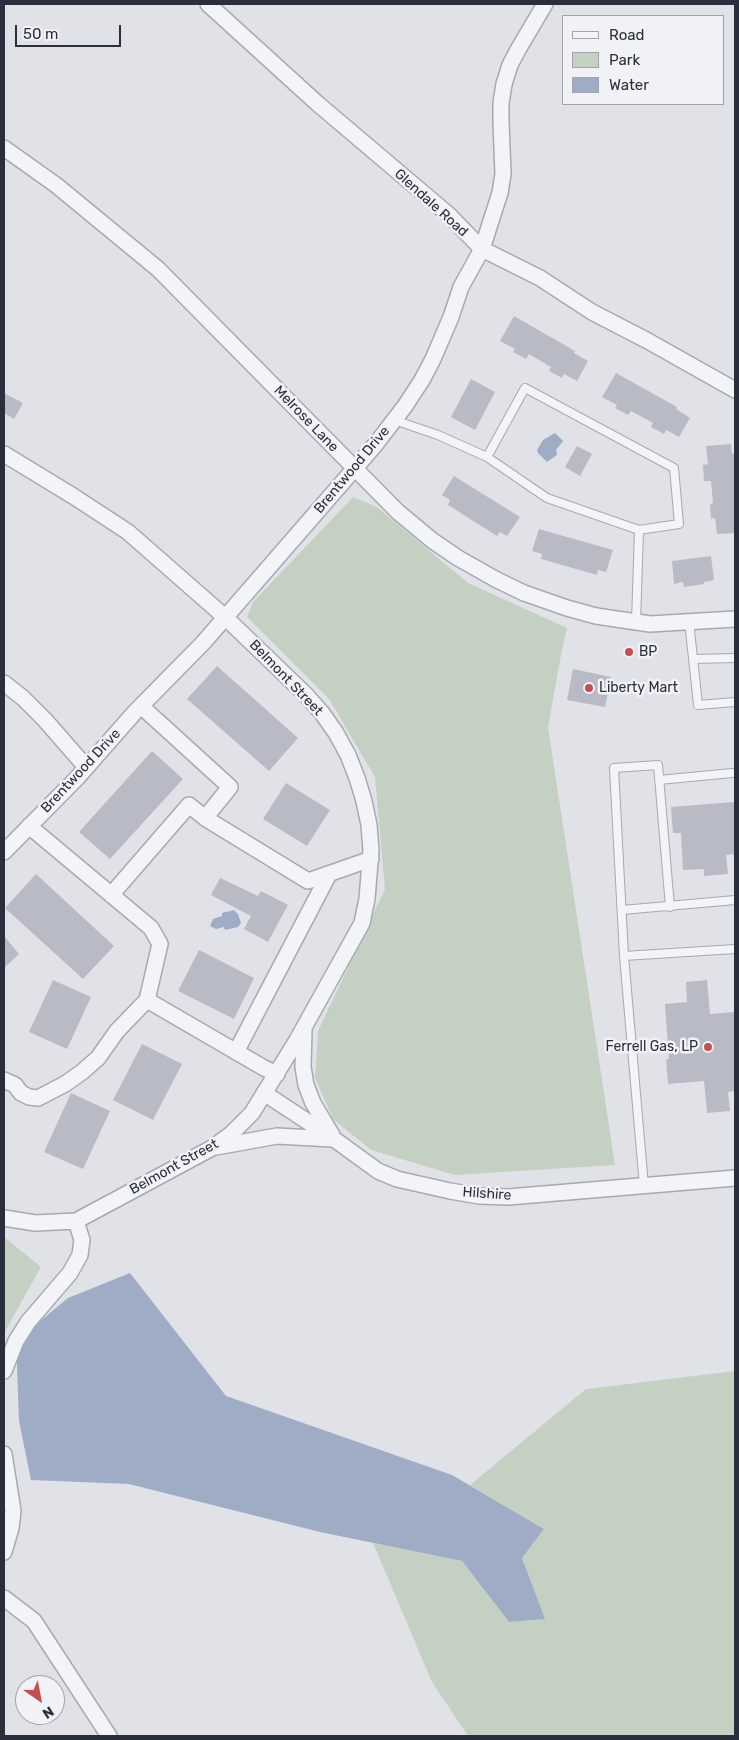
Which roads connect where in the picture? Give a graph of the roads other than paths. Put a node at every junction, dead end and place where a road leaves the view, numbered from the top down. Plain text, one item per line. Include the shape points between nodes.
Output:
1 (208, 4) edge
2 (545, 4) edge
3 (4, 148) edge
4 (482, 249) junction
5 (735, 390) edge
6 (394, 420) junction
7 (4, 454) edge
8 (487, 457) junction
9 (354, 468) junction
10 (638, 530) junction
11 (226, 617) junction
12 (735, 618) edge
13 (636, 622) junction
14 (689, 622) junction
15 (735, 658) edge
16 (693, 659) junction
17 (4, 683) edge
18 (735, 702) edge
19 (141, 706) junction
20 (86, 767) junction
21 (732, 774) dead end
22 (659, 780) junction
23 (205, 818) junction
24 (29, 826) junction
25 (4, 852) edge
26 (370, 860) junction
27 (329, 874) junction
28 (111, 895) junction
29 (735, 900) edge
30 (670, 907) junction
31 (622, 910) junction
32 (735, 949) edge
33 (624, 956) junction
34 (147, 1000) junction
35 (304, 1028) junction
36 (236, 1052) junction
37 (276, 1074) junction
38 (4, 1080) edge
39 (264, 1093) junction
40 (334, 1139) junction
41 (212, 1148) junction
42 (735, 1178) edge
43 (644, 1186) junction
44 (4, 1218) edge
45 (76, 1221) junction
46 (4, 1371) edge
47 (4, 1454) edge
48 (4, 1552) edge
49 (4, 1598) edge
50 (109, 1736) edge

1 - 4 street, Glendale Road via 318,104 449,215
2 - 4 street, Brentwood Drive via 519,48 504,84 501,103 503,174
3 - 9 street, Melrose Lane via 56,185 158,269
4 - 5 street, Glendale Road via 540,278 592,312
4 - 6 street, Brentwood Drive via 461,287 433,359
6 - 8 lane
6 - 9 street, Brentwood Drive
7 - 11 street, Belmont Street via 128,532
8 - 10 lane via 547,498
8 - 10 lane via 525,388 674,468 678,524
9 - 11 street, Brentwood Drive
9 - 13 street, Melrose Lane via 433,541 497,580 567,608
10 - 13 lane
11 - 19 street, Brentwood Drive
11 - 26 street, Belmont Street via 306,694 336,733 348,755 364,801 369,825
12 - 14 street, Melrose Lane
13 - 14 street, Melrose Lane
14 - 16 lane
15 - 16 lane
16 - 18 lane via 698,705
17 - 20 street via 46,720
19 - 20 street, Brentwood Drive
19 - 23 street via 230,787
20 - 24 street, Brentwood Drive
21 - 22 lane
22 - 30 lane
22 - 31 lane via 658,765 614,768
23 - 27 street via 308,882
23 - 28 street via 190,805
24 - 25 street, Brentwood Drive
24 - 28 street
26 - 27 street
26 - 35 street, Belmont Street via 362,923
27 - 36 street
28 - 34 street via 151,928 160,944
29 - 30 lane
30 - 31 lane
31 - 33 lane
32 - 33 lane
33 - 43 lane
34 - 36 street
34 - 38 street via 117,1031 98,1058 65,1084 38,1098 21,1093 16,1085
35 - 37 street, Belmont Street
35 - 40 street, Belmont Street via 306,1085 313,1104
36 - 37 street
37 - 39 street, Belmont Street
39 - 40 street, Hilshire
39 - 41 street, Belmont Street via 252,1113
40 - 41 street via 277,1136
40 - 43 street, Hilshire via 378,1171 397,1179 469,1194 508,1197
41 - 45 street, Belmont Street
42 - 43 street, Hilshire
44 - 45 street via 35,1223
45 - 46 street via 82,1240 80,1255 70,1273 28,1322
47 - 48 street via 12,1511
49 - 50 street via 34,1621

